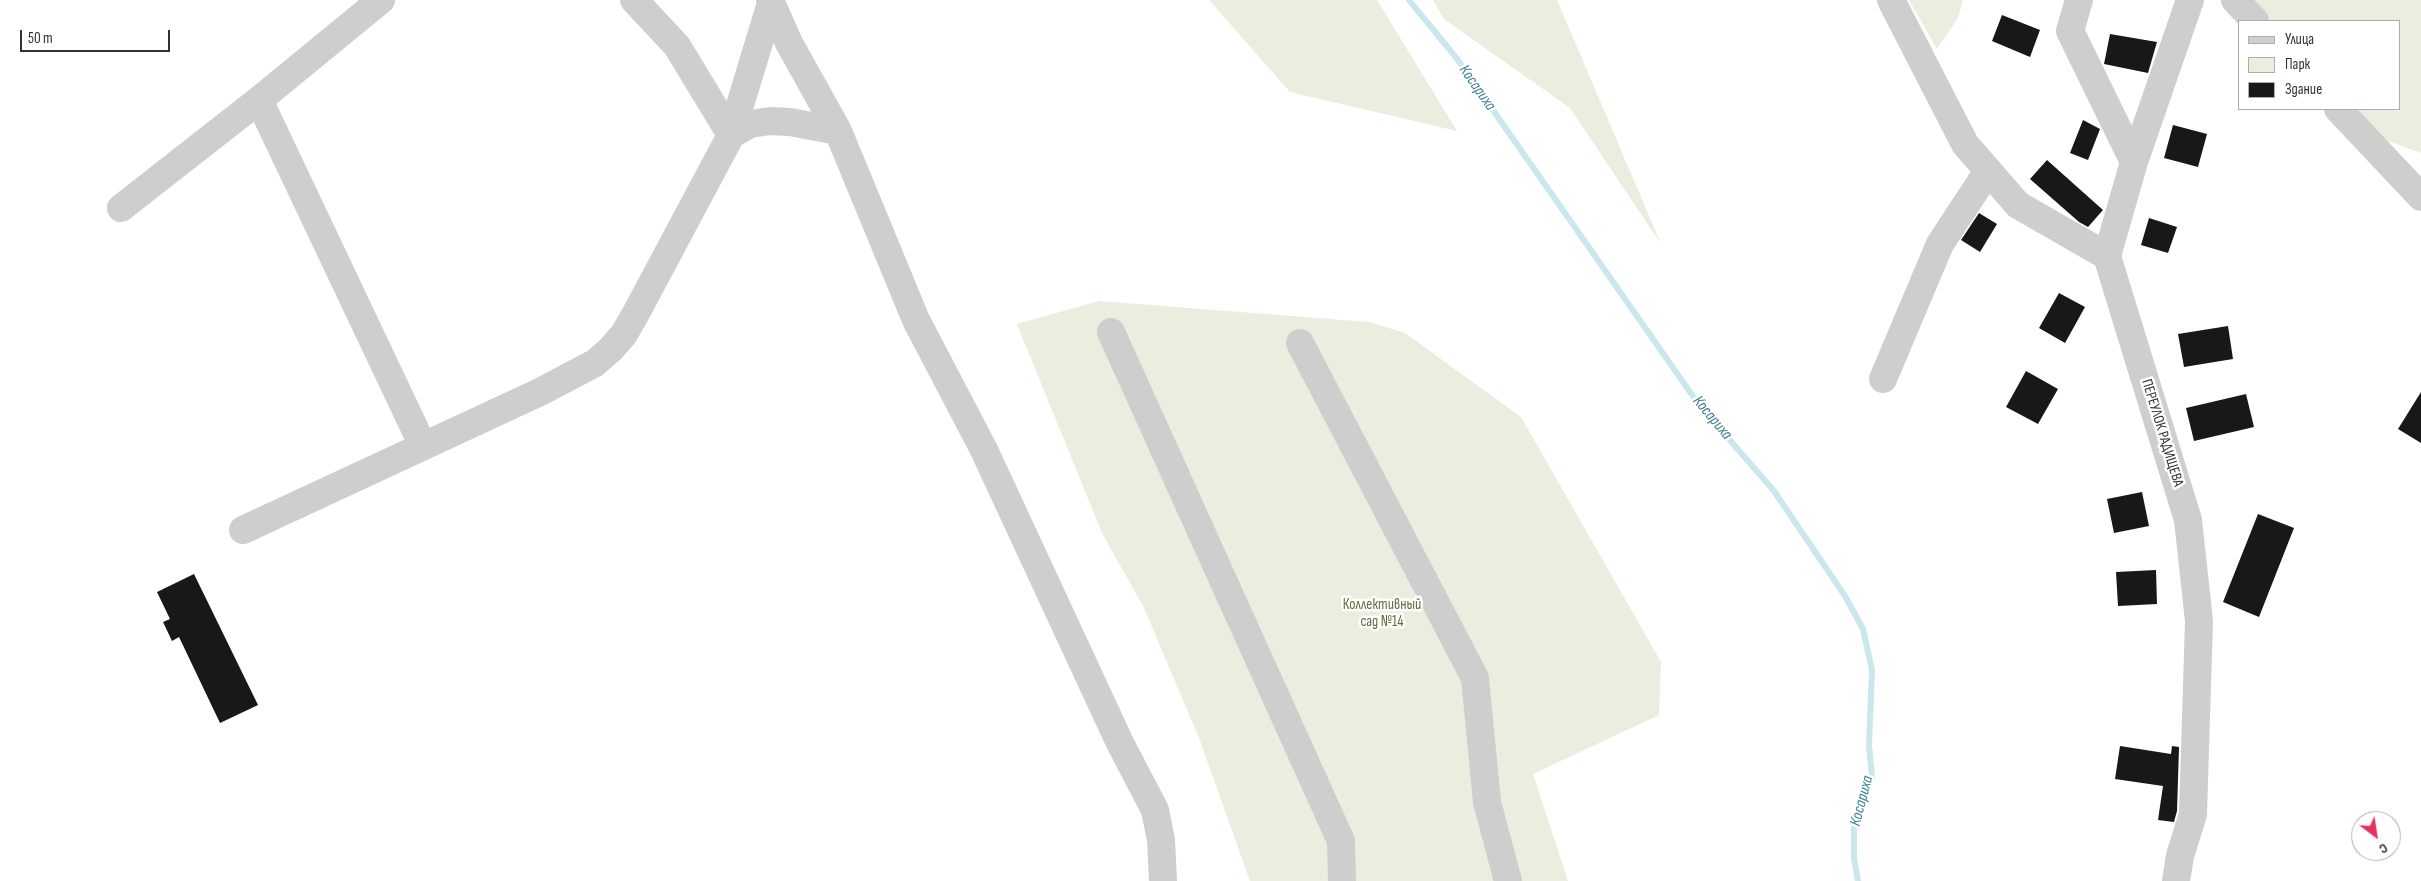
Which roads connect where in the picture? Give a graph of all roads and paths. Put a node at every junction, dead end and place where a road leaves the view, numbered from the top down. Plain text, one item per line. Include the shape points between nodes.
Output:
1 (381, 0) edge
2 (634, 0) edge
3 (1892, 0) edge
4 (2079, 0) edge
5 (2190, 0) edge
6 (2235, 0) edge
7 (771, 1) edge
8 (2254, 20) edge
9 (259, 100) junction
10 (2339, 110) edge
11 (838, 131) junction
12 (731, 135) junction
13 (2134, 162) junction
14 (1988, 171) junction
15 (2421, 197) edge
16 (120, 208) dead end
17 (2107, 256) junction
18 (1111, 332) dead end
19 (1300, 343) dead end
20 (1883, 378) dead end
21 (423, 446) junction
22 (243, 530) dead end
23 (1164, 881) edge
24 (1342, 881) edge
25 (1508, 881) edge
26 (2176, 881) edge

1 - 9 street
2 - 12 street via 677,46
3 - 14 street via 1965,144
4 - 13 street via 2070,31
5 - 13 street
6 - 8 street
7 - 11 street via 789,43
7 - 12 street
9 - 16 street
9 - 21 street
10 - 15 street
11 - 12 street via 770,121 750,124
11 - 23 street via 916,320 984,450 1155,810
12 - 21 street via 639,308 611,349 594,363 548,388
13 - 17 street
14 - 17 street via 2018,205
14 - 20 street via 1940,244
17 - 26 street, ПЕРЕУЛОК РАДИЩЕВА via 2188,520 2199,621 2193,814
18 - 24 street via 1341,841
19 - 25 street via 1475,678 1487,802
21 - 22 street

